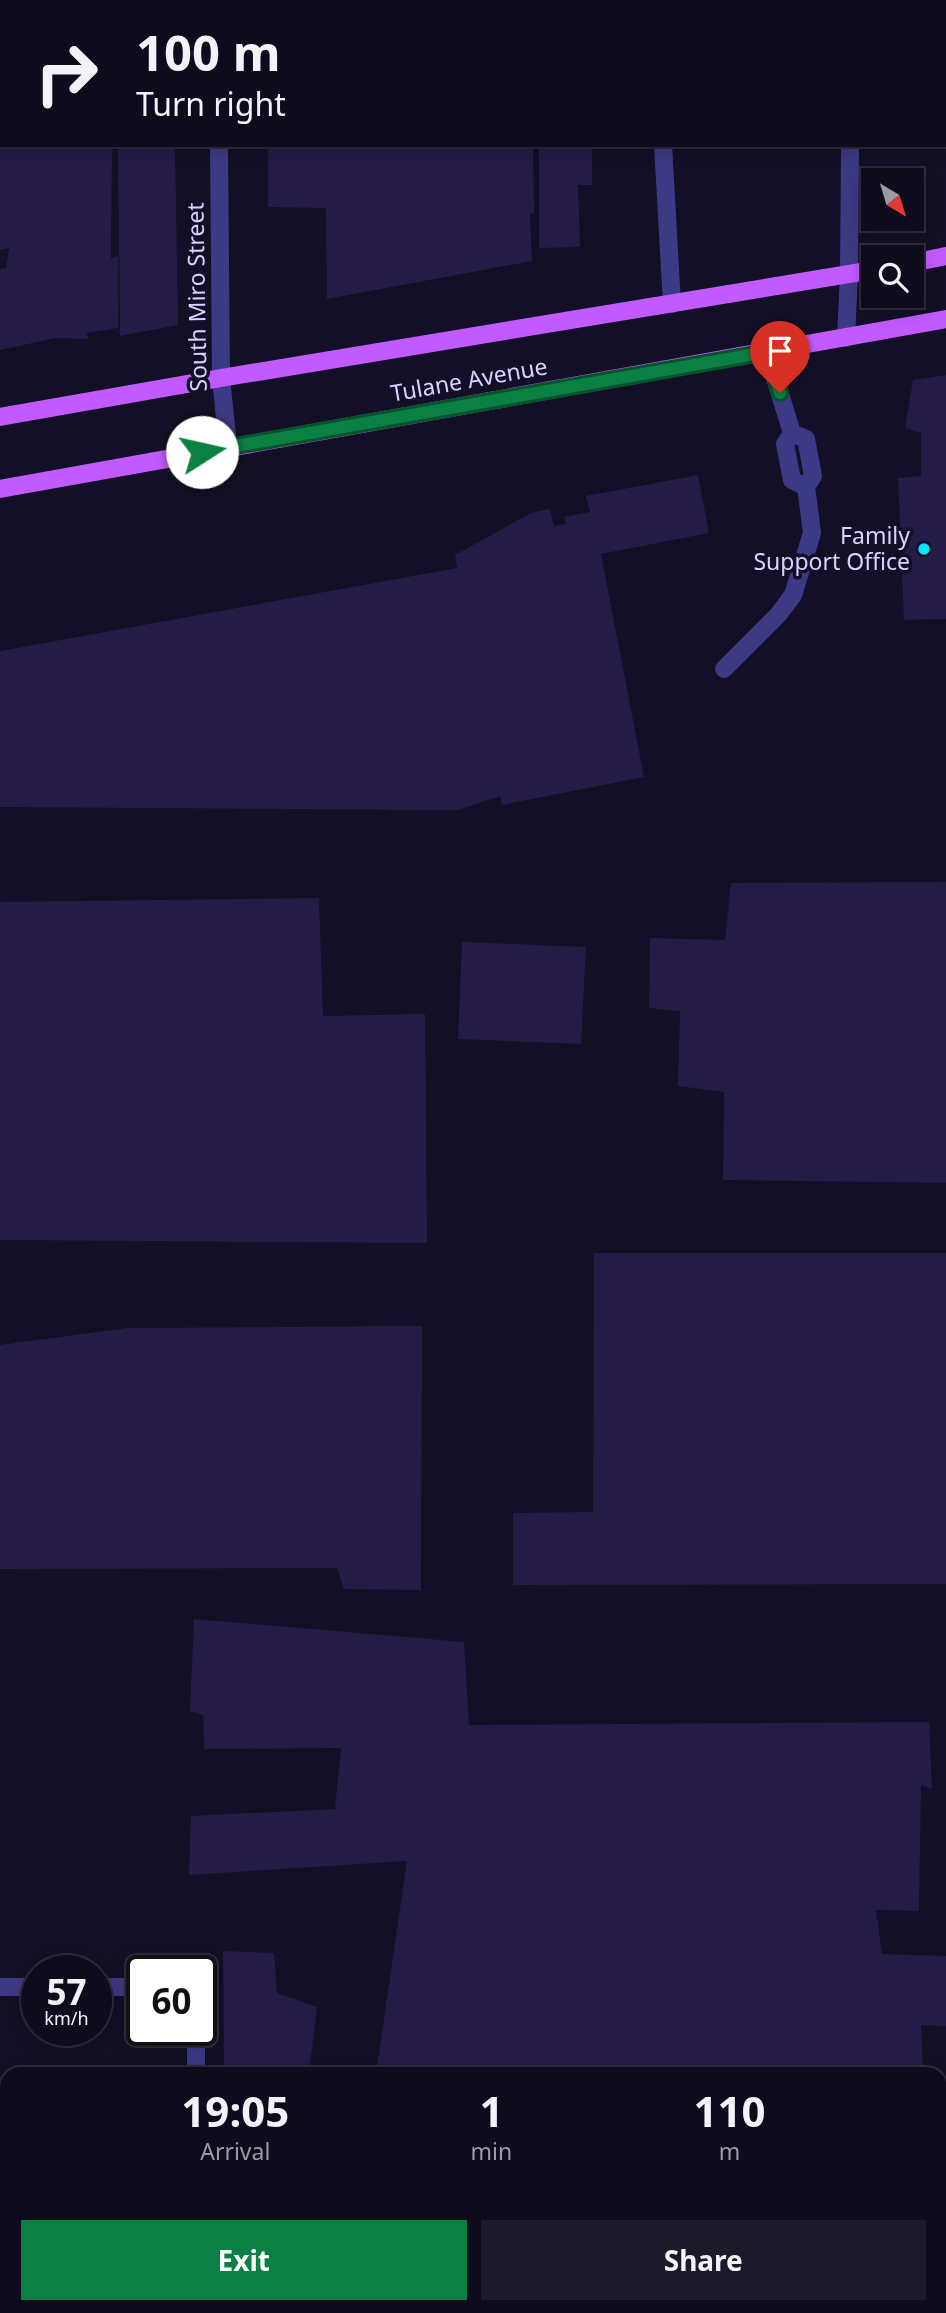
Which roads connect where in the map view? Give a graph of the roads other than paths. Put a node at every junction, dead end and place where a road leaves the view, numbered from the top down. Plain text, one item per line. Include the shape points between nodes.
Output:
1 (219, 147) edge
2 (663, 147) edge
3 (850, 147) edge
4 (946, 256) edge
5 (924, 261) edge
6 (861, 272) edge
7 (849, 275) junction
8 (672, 304) junction
9 (946, 319) edge
10 (846, 338) junction
11 (767, 352) junction
12 (221, 378) junction
13 (0, 417) edge
14 (228, 447) junction
15 (0, 489) edge
16 (724, 669) dead end
17 (0, 1987) edge
18 (21, 1987) edge
19 (196, 2046) edge
20 (196, 2067) edge

1 - 12 street, South Miro Street
2 - 8 street
3 - 7 street
4 - 5 main road
6 - 7 main road, Tulane Avenue
7 - 8 main road, Tulane Avenue
7 - 10 street
8 - 12 main road, Tulane Avenue
9 - 10 main road, Tulane Avenue
10 - 11 main road, Tulane Avenue
11 - 14 main road, Tulane Avenue
11 - 16 street via 792,433 806,439 813,476 806,486 812,533 793,595
12 - 13 main road, Tulane Avenue
12 - 14 street, South Miro Street
14 - 15 main road, Tulane Avenue
17 - 18 street
19 - 20 street

